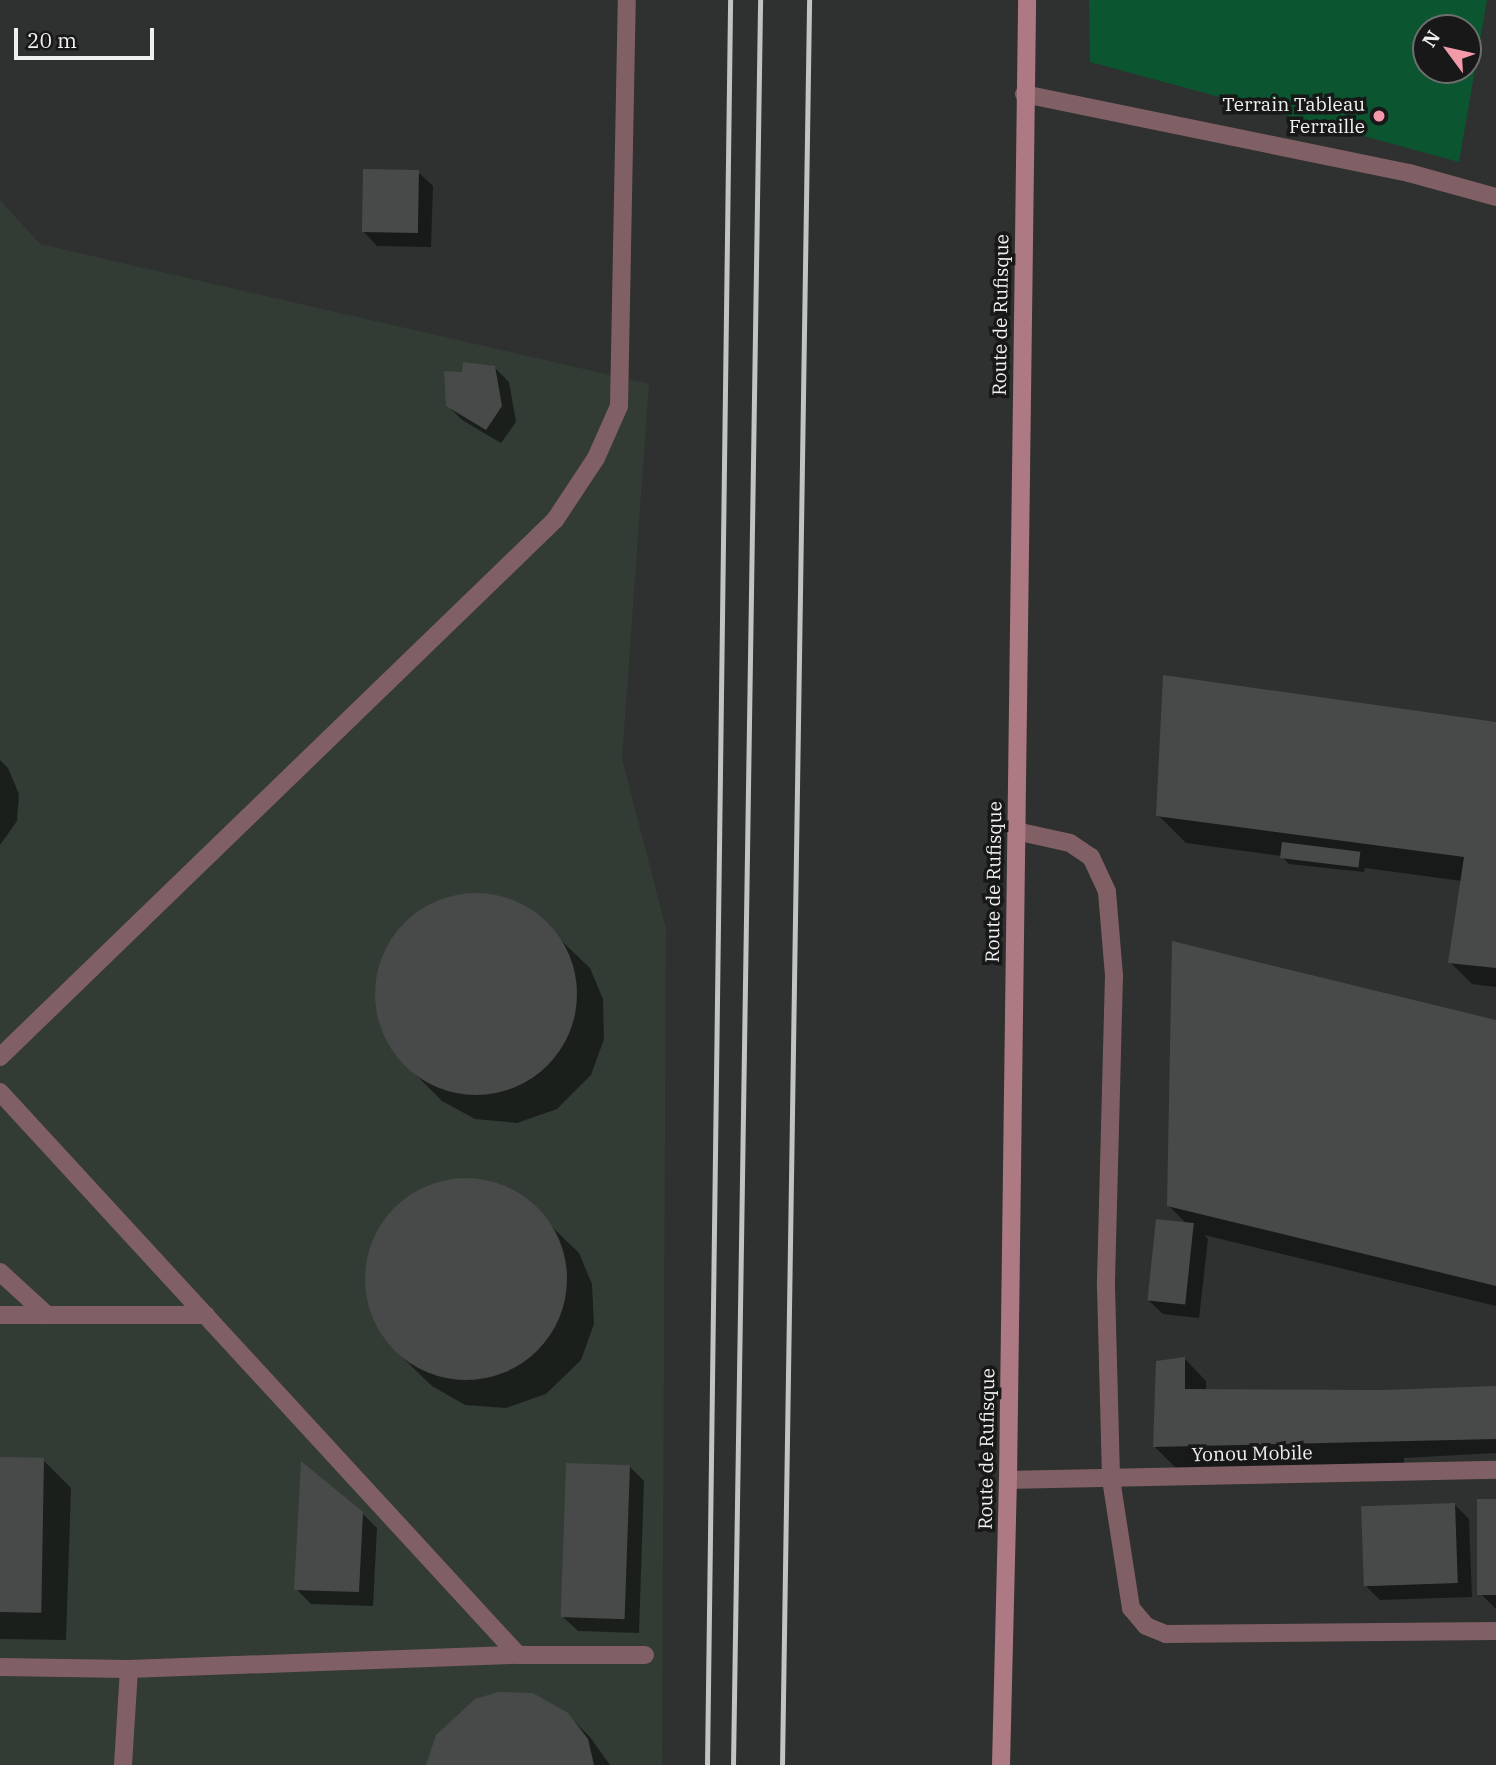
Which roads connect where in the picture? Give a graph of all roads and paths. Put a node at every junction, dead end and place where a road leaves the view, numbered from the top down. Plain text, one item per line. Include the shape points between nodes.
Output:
1 (626, 0) edge
2 (1027, 0) edge
3 (1024, 94) junction
4 (1496, 197) edge
5 (1016, 831) junction
6 (0, 1057) edge
7 (0, 1092) edge
8 (0, 1272) edge
9 (0, 1315) edge
10 (47, 1315) junction
11 (205, 1315) junction
12 (1496, 1470) edge
13 (1111, 1479) junction
14 (1008, 1480) junction
15 (1496, 1631) edge
16 (518, 1655) junction
17 (645, 1656) dead end
18 (0, 1667) edge
19 (129, 1669) junction
20 (123, 1765) edge
21 (1002, 1765) edge

1 - 6 street via 619,407 596,458 555,520
2 - 3 main road, Route de Rufisque
3 - 4 street via 1409,173
3 - 5 main road, Route de Rufisque
5 - 13 street via 1070,843 1091,857 1107,892 1114,975 1106,1286
5 - 14 main road, Route de Rufisque
7 - 11 street
8 - 10 street
9 - 10 street
10 - 11 street
11 - 16 street
12 - 13 street, Yonou Mobile
13 - 14 street, Yonou Mobile
13 - 15 street via 1131,1608 1146,1626 1166,1634
14 - 21 main road, Route de Rufisque
16 - 17 street
16 - 19 street
18 - 19 street
19 - 20 street

